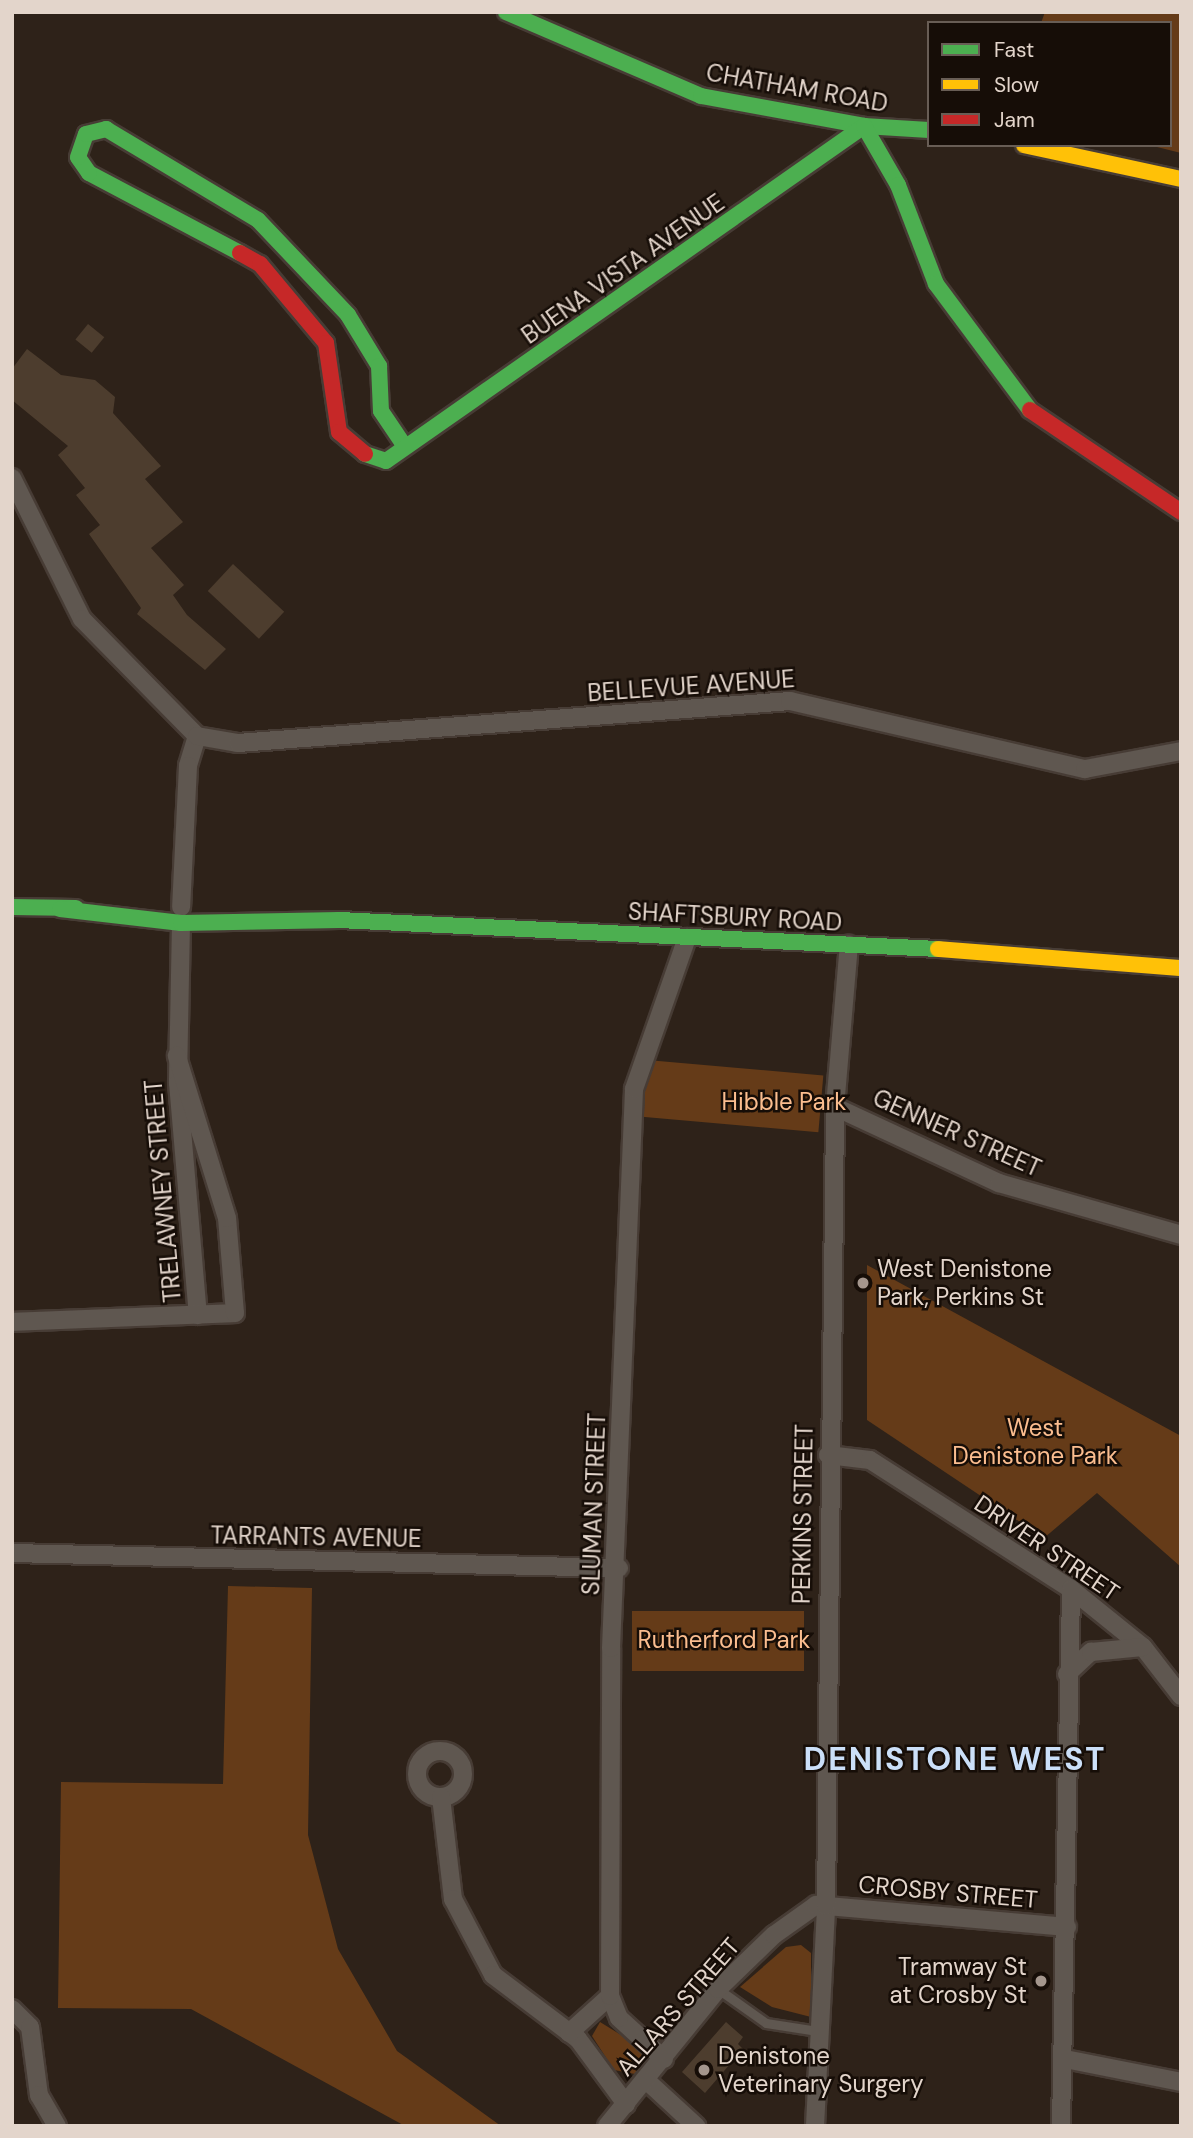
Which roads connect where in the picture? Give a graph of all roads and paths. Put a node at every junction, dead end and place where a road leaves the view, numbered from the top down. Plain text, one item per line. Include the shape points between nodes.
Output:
1 (506, 12) edge
2 (864, 126) junction
3 (927, 130) edge
4 (1033, 147) edge
5 (1181, 179) edge
6 (403, 444) junction
7 (12, 478) edge
8 (1181, 512) edge
9 (197, 736) junction
10 (1181, 751) edge
11 (12, 907) edge
12 (181, 915) junction
13 (687, 938) junction
14 (849, 945) junction
15 (1181, 968) edge
16 (177, 1056) junction
17 (835, 1107) junction
18 (1181, 1235) edge
19 (198, 1315) junction
20 (12, 1322) edge
21 (828, 1455) junction
22 (12, 1553) edge
23 (619, 1568) junction
24 (1071, 1589) junction
25 (1143, 1647) junction
26 (1068, 1674) junction
27 (1181, 1696) edge
28 (441, 1797) dead end
29 (826, 1906) junction
30 (1066, 1927) junction
31 (718, 1989) junction
32 (610, 1997) junction
33 (17, 2011) edge
34 (817, 2031) junction
35 (569, 2033) junction
36 (664, 2059) junction
37 (1065, 2059) junction
38 (647, 2081) junction
39 (1181, 2082) edge
40 (626, 2104) junction
41 (57, 2126) edge
42 (607, 2126) edge
43 (696, 2126) edge
44 (815, 2126) edge
45 (1061, 2126) edge

1 - 2 street, CHATHAM ROAD via 701,96
2 - 3 street, CHATHAM ROAD
2 - 6 street, BUENA VISTA AVENUE
2 - 8 street via 898,185 936,284 1024,406
4 - 5 street
6 - 6 street, BUENA VISTA AVENUE via 381,411 379,366 348,315 258,220 106,129 86,135 78,157 89,173 260,264 326,343 339,432 360,453 386,461
7 - 9 street via 82,620
9 - 10 street, BELLEVUE AVENUE via 238,743 790,701 1085,769
9 - 12 street, TRELAWNEY STREET via 188,766
11 - 12 street, SHAFTSBURY ROAD
12 - 13 street, SHAFTSBURY ROAD
12 - 16 street, TRELAWNEY STREET
13 - 14 street, SHAFTSBURY ROAD
13 - 23 street, SLUMAN STREET via 634,1089
14 - 15 street, SHAFTSBURY ROAD via 1046,954
14 - 17 street, PERKINS STREET
16 - 19 street, TRELAWNEY STREET
16 - 19 street, TRELAWNEY STREET via 227,1218 235,1312
17 - 18 street, GENNER STREET via 999,1182
17 - 21 street, PERKINS STREET
19 - 20 street
21 - 24 street, DRIVER STREET via 870,1460
21 - 29 street, PERKINS STREET
22 - 23 street, TARRANTS AVENUE
23 - 32 street, SLUMAN STREET via 611,1648
24 - 25 street, DRIVER STREET
24 - 26 street
25 - 26 street via 1091,1652
25 - 27 street, DRIVER STREET
26 - 30 street
28 - 35 street via 448,1880 459,1915 493,1975
29 - 30 street, CROSBY STREET
29 - 31 street, ALLARS STREET via 816,1905 774,1935
29 - 34 street, PERKINS STREET
30 - 37 street
31 - 34 lane via 766,2024
31 - 36 street, ALLARS STREET
32 - 35 street
32 - 36 street via 620,2018
33 - 41 street via 30,2027 39,2095
34 - 44 street, PERKINS STREET
35 - 40 street
36 - 38 street, ALLARS STREET
37 - 39 street
37 - 45 street
38 - 40 street, ALLARS STREET
38 - 43 street
40 - 42 street, ALLARS STREET

